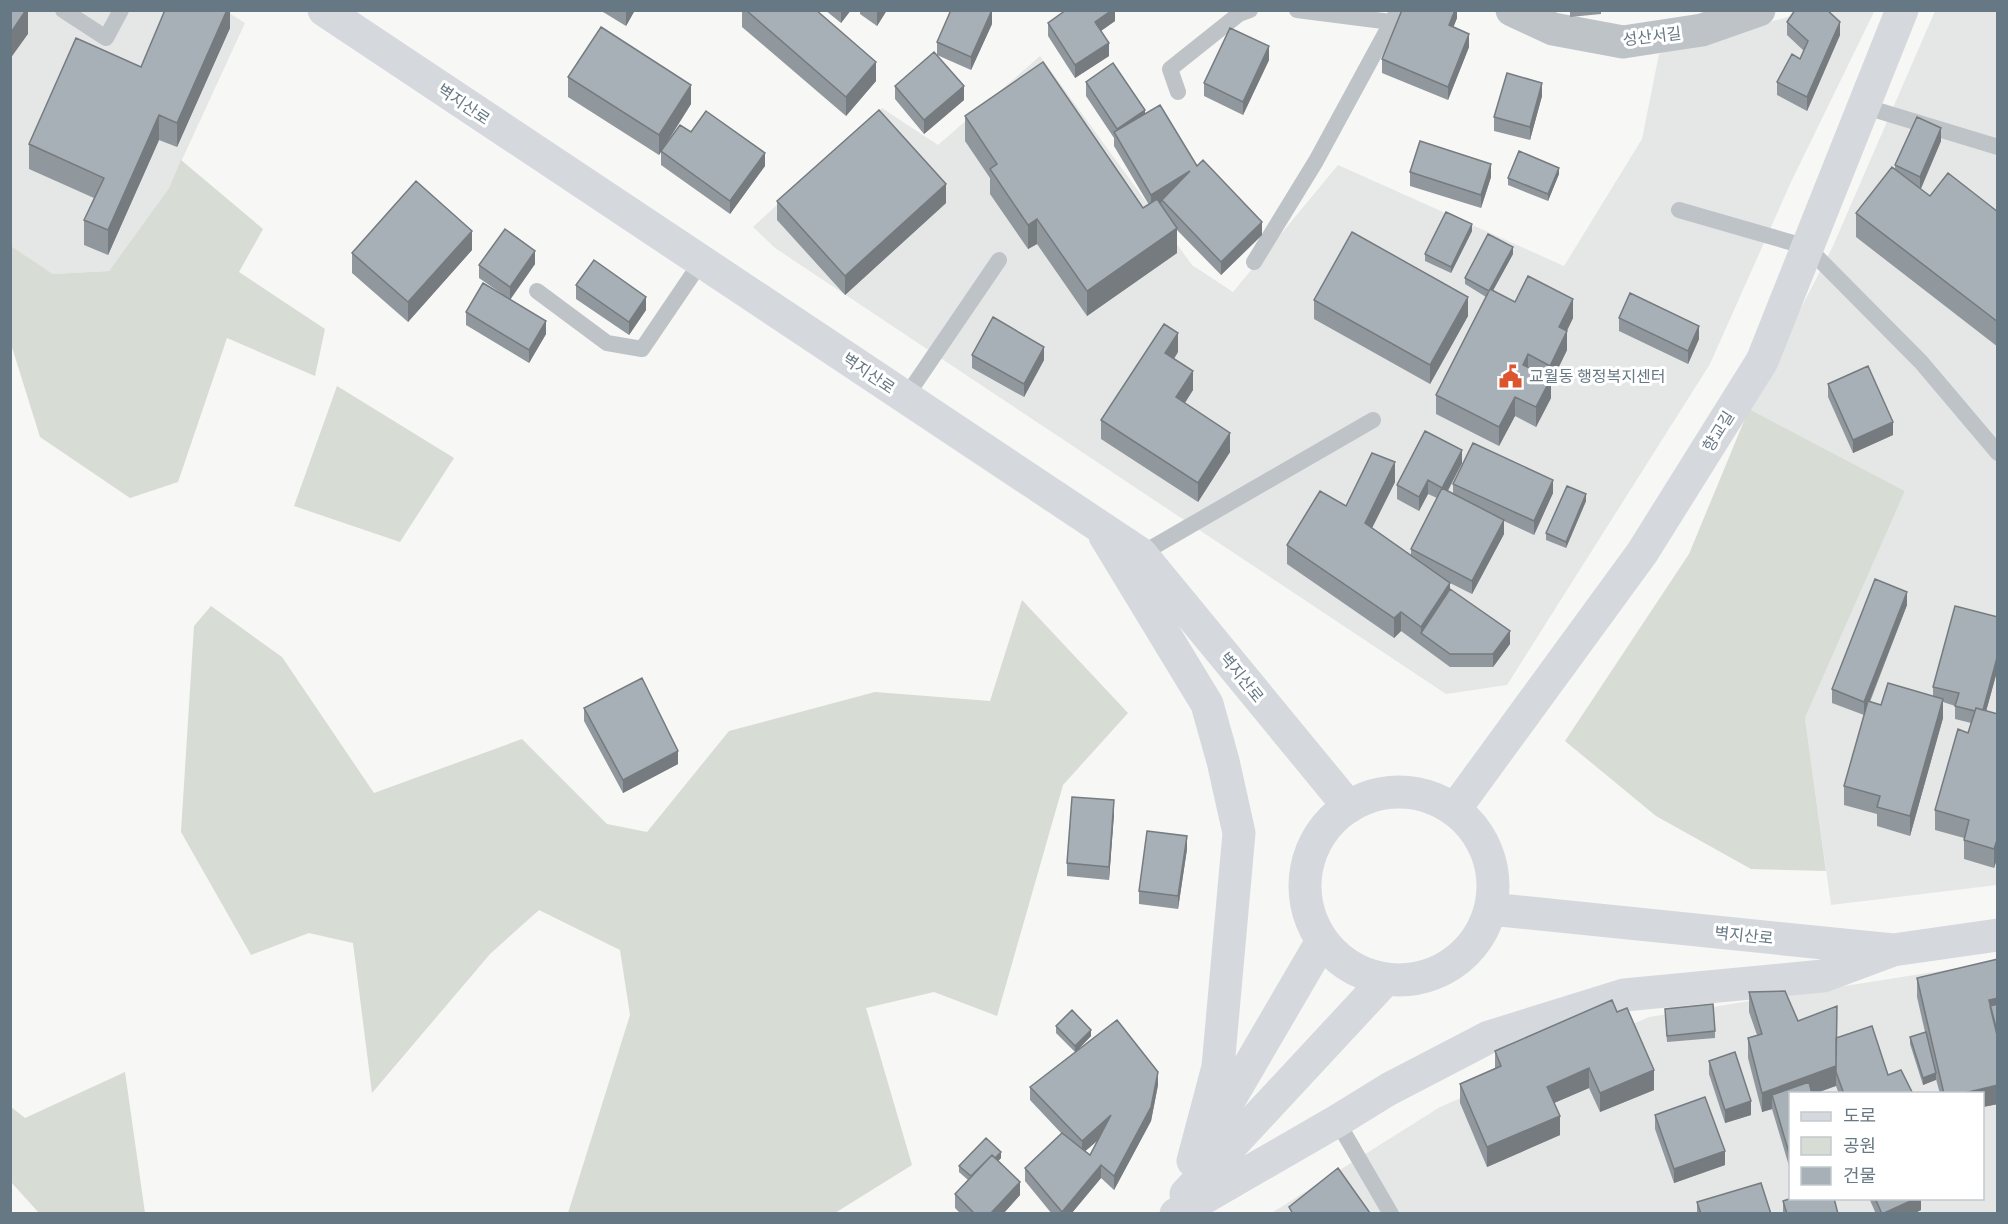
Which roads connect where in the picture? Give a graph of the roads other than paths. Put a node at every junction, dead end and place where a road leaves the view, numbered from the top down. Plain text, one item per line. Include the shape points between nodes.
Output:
1 (63, 10) edge
2 (121, 10) edge
3 (324, 10) edge
4 (1250, 10) edge
5 (1297, 10) edge
6 (1512, 10) edge
7 (1759, 10) edge
8 (1902, 10) edge
9 (1394, 16) edge
10 (1178, 92) dead end
11 (1863, 106) junction
12 (1998, 147) edge
13 (1679, 210) dead end
14 (1808, 247) junction
15 (999, 260) dead end
16 (701, 262) junction
17 (1254, 262) dead end
18 (537, 291) dead end
19 (905, 398) junction
20 (1373, 420) dead end
21 (1998, 453) edge
22 (1099, 526) junction
23 (1141, 554) junction
24 (1349, 807) junction
25 (1455, 809) junction
26 (1490, 909) junction
27 (1998, 934) edge
28 (1322, 941) junction
29 (1893, 950) junction
30 (1385, 980) junction
31 (1337, 1121) junction
32 (1193, 1161) junction
33 (1166, 1214) edge
34 (1176, 1214) edge
35 (1391, 1214) edge

1 - 2 lane via 106,38
3 - 16 street, 벽지산로
4 - 10 lane via 1239,14 1170,69
5 - 9 lane
6 - 7 street, 성산서길 via 1553,28 1623,42 1702,30
8 - 11 street, 향교길
9 - 17 lane via 1317,161
11 - 12 lane
11 - 14 street, 향교길
13 - 14 lane
14 - 21 lane via 1921,363
14 - 25 street, 향교길 via 1762,361 1642,553
15 - 19 lane
16 - 18 lane via 642,349 607,343
16 - 19 street, 벽지산로
19 - 22 street, 벽지산로
20 - 23 lane
22 - 23 street, 벽지산로
22 - 32 street via 1207,705 1239,833 1218,1067
23 - 24 street, 벽지산로
24 - 25 street via 1367,796 1397,791 1428,795
24 - 28 street via 1340,811 1320,834 1307,863 1304,894 1312,926
25 - 26 street via 1477,831 1490,859 1494,889
26 - 29 street, 벽지산로
26 - 30 street via 1471,948 1447,968 1417,980
27 - 29 street, 벽지산로
28 - 30 street via 1355,971
28 - 32 street
29 - 31 street via 1823,976 1624,995 1601,1002 1489,1037
30 - 33 street
31 - 34 street
31 - 35 lane
32 - 33 street

